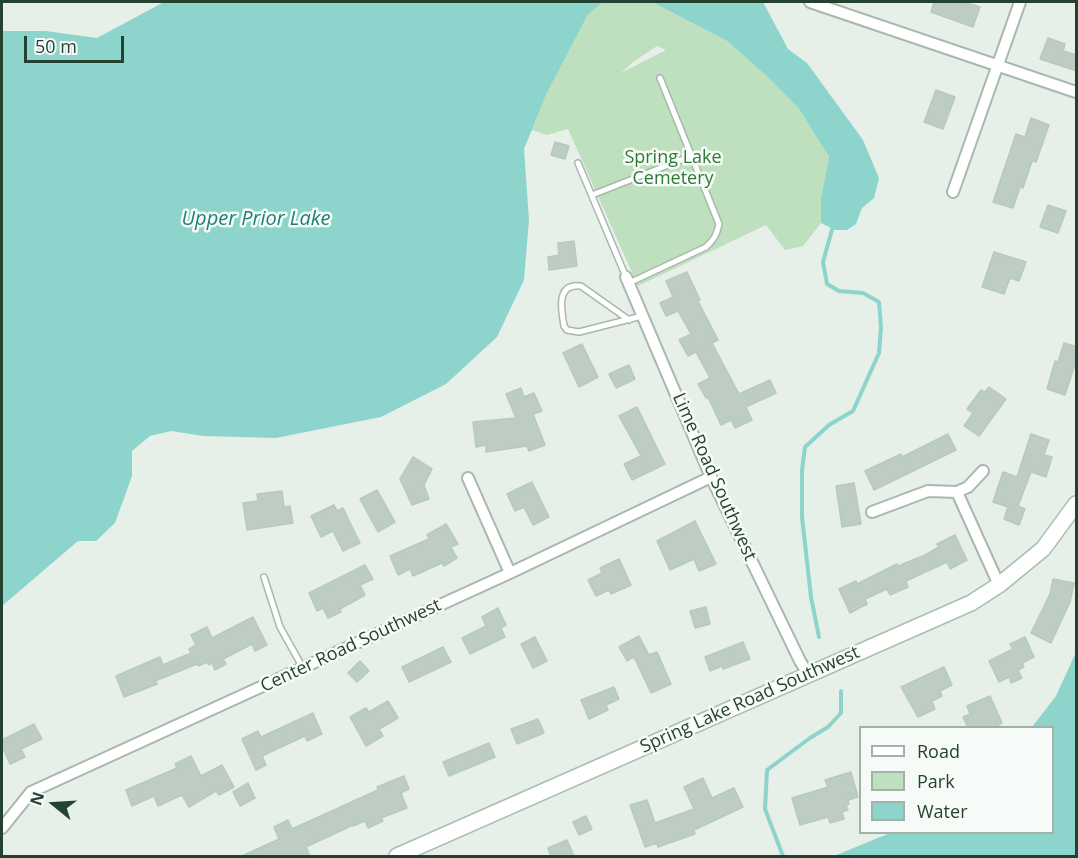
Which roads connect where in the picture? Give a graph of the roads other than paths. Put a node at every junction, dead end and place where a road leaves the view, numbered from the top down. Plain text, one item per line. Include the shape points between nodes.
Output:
1 (810, 2) edge
2 (1020, 2) edge
3 (998, 65) junction
4 (660, 78) dead end
5 (1077, 92) edge
6 (691, 156) junction
7 (578, 163) dead end
8 (953, 192) dead end
9 (592, 195) junction
10 (627, 280) junction
11 (642, 316) junction
12 (629, 320) junction
13 (983, 471) dead end
14 (711, 477) junction
15 (468, 478) dead end
16 (957, 492) junction
17 (1077, 504) edge
18 (872, 512) dead end
19 (510, 573) junction
20 (264, 577) dead end
21 (999, 585) junction
22 (303, 668) junction
23 (808, 674) junction
24 (2, 828) edge
25 (397, 856) edge

1 - 3 street
2 - 3 street
3 - 5 street
3 - 8 street
4 - 6 lane
6 - 9 lane
6 - 10 lane via 719,224 718,232 706,247
7 - 9 lane
9 - 10 lane
10 - 11 street, Lime Road Southwest
11 - 12 lane
11 - 14 street, Lime Road Southwest
12 - 12 lane via 572,332 564,326 563,295 572,285 581,286
13 - 16 street via 968,487
14 - 19 street, Center Road Southwest
14 - 23 street, Lime Road Southwest
15 - 19 street
16 - 18 street via 928,491
16 - 21 street
17 - 21 street, Spring Lake Road Southwest via 1043,549
19 - 22 street, Center Road Southwest
20 - 22 lane via 280,627
21 - 23 street, Spring Lake Road Southwest via 971,603
22 - 24 street, Center Road Southwest via 31,792
23 - 25 street, Spring Lake Road Southwest

